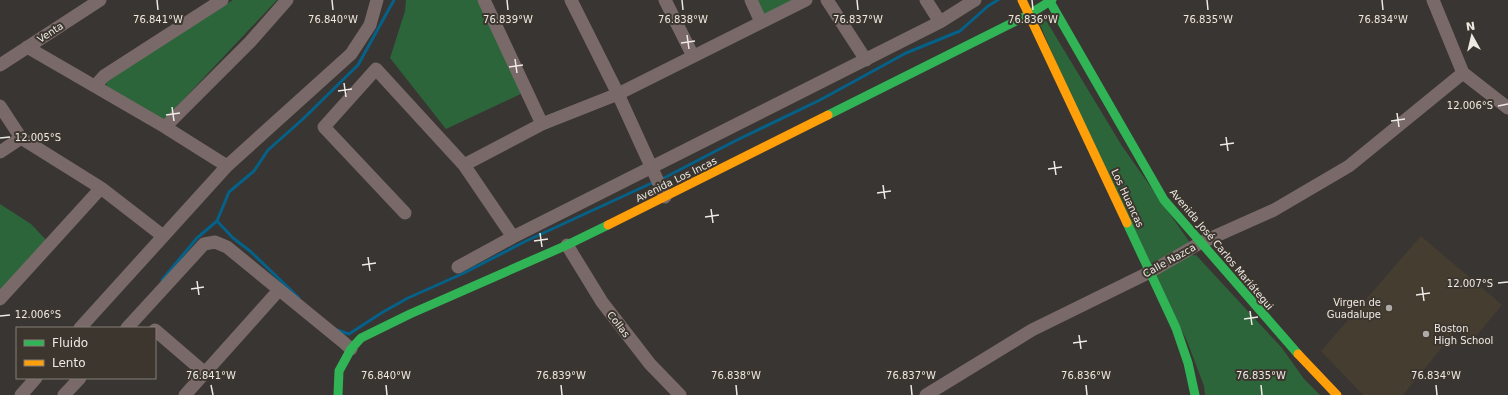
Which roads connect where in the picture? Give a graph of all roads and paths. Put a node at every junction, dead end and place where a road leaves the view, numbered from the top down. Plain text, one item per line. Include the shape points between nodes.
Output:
1 (100, 0) edge
2 (222, 0) edge
3 (287, 0) edge
4 (377, 0) edge
5 (484, 0) edge
6 (571, 0) edge
7 (665, 0) edge
8 (751, 0) edge
9 (806, 0) edge
10 (827, 0) edge
11 (926, 0) edge
12 (975, 0) edge
13 (1022, 0) edge
14 (1433, 0) edge
15 (1050, 1) edge
16 (1028, 15) junction
17 (761, 22) junction
18 (940, 22) junction
19 (27, 47) junction
20 (693, 56) junction
21 (866, 60) junction
22 (0, 65) edge
23 (1463, 73) junction
24 (95, 86) junction
25 (618, 94) junction
26 (0, 106) edge
27 (1508, 108) edge
28 (542, 124) junction
29 (165, 127) junction
30 (21, 138) junction
31 (0, 152) edge
32 (464, 165) junction
33 (227, 166) junction
34 (652, 168) junction
35 (101, 188) junction
36 (665, 197) junction
37 (405, 213) dead end
38 (163, 236) junction
39 (513, 237) junction
40 (1200, 243) junction
41 (566, 245) junction
42 (458, 267) dead end
43 (1150, 272) junction
44 (279, 290) junction
45 (0, 299) edge
46 (138, 316) junction
47 (81, 327) edge
48 (128, 327) edge
49 (151, 327) edge
50 (156, 331) edge
51 (351, 349) junction
52 (205, 373) junction
53 (35, 379) edge
54 (79, 379) edge
55 (21, 395) edge
56 (64, 395) edge
57 (185, 395) edge
58 (338, 395) edge
59 (680, 395) edge
60 (926, 395) edge
61 (1195, 395) edge
62 (1337, 395) edge

1 - 19 street, Venta
2 - 24 street via 104,76
3 - 29 street via 250,42
4 - 33 street via 370,25 352,54
5 - 28 street
6 - 25 street
7 - 20 street
8 - 17 street
9 - 17 street
10 - 21 street
11 - 18 street
12 - 18 street
13 - 16 main road
14 - 23 street
15 - 16 main road, Avenida Los Incas
15 - 40 main road, Avenida José Carlos Mariátegui via 1164,200
16 - 36 main road, Avenida Los Incas
16 - 43 main road, Los Huancas
17 - 20 street
18 - 21 street
19 - 22 street, Venta
19 - 24 street
20 - 25 street
21 - 34 street
23 - 27 street
23 - 40 street, Calle Nazca via 1350,166 1274,210
24 - 29 street
25 - 28 street
25 - 34 street
26 - 30 street
28 - 32 street
29 - 33 street
30 - 31 street
30 - 35 street
32 - 37 street via 376,69 324,127
32 - 39 street
33 - 38 street
34 - 36 street
34 - 39 street
35 - 38 street
35 - 45 street
36 - 41 main road, Avenida Los Incas
38 - 47 street
39 - 42 street
40 - 43 street, Calle Nazca
40 - 62 main road, Avenida José Carlos Mariátegui
41 - 51 main road, Avenida Los Incas via 410,314 362,338
41 - 59 street, Collas via 602,302 650,364
43 - 60 street, Calle Nazca via 1032,330
43 - 61 main road, Los Huancas via 1176,328
44 - 46 street via 227,247 215,242 204,244
44 - 51 street
44 - 52 street
46 - 48 street
46 - 49 street
50 - 52 street
51 - 58 main road, Avenida Los Incas via 339,370
52 - 57 street
53 - 55 street
54 - 56 street

